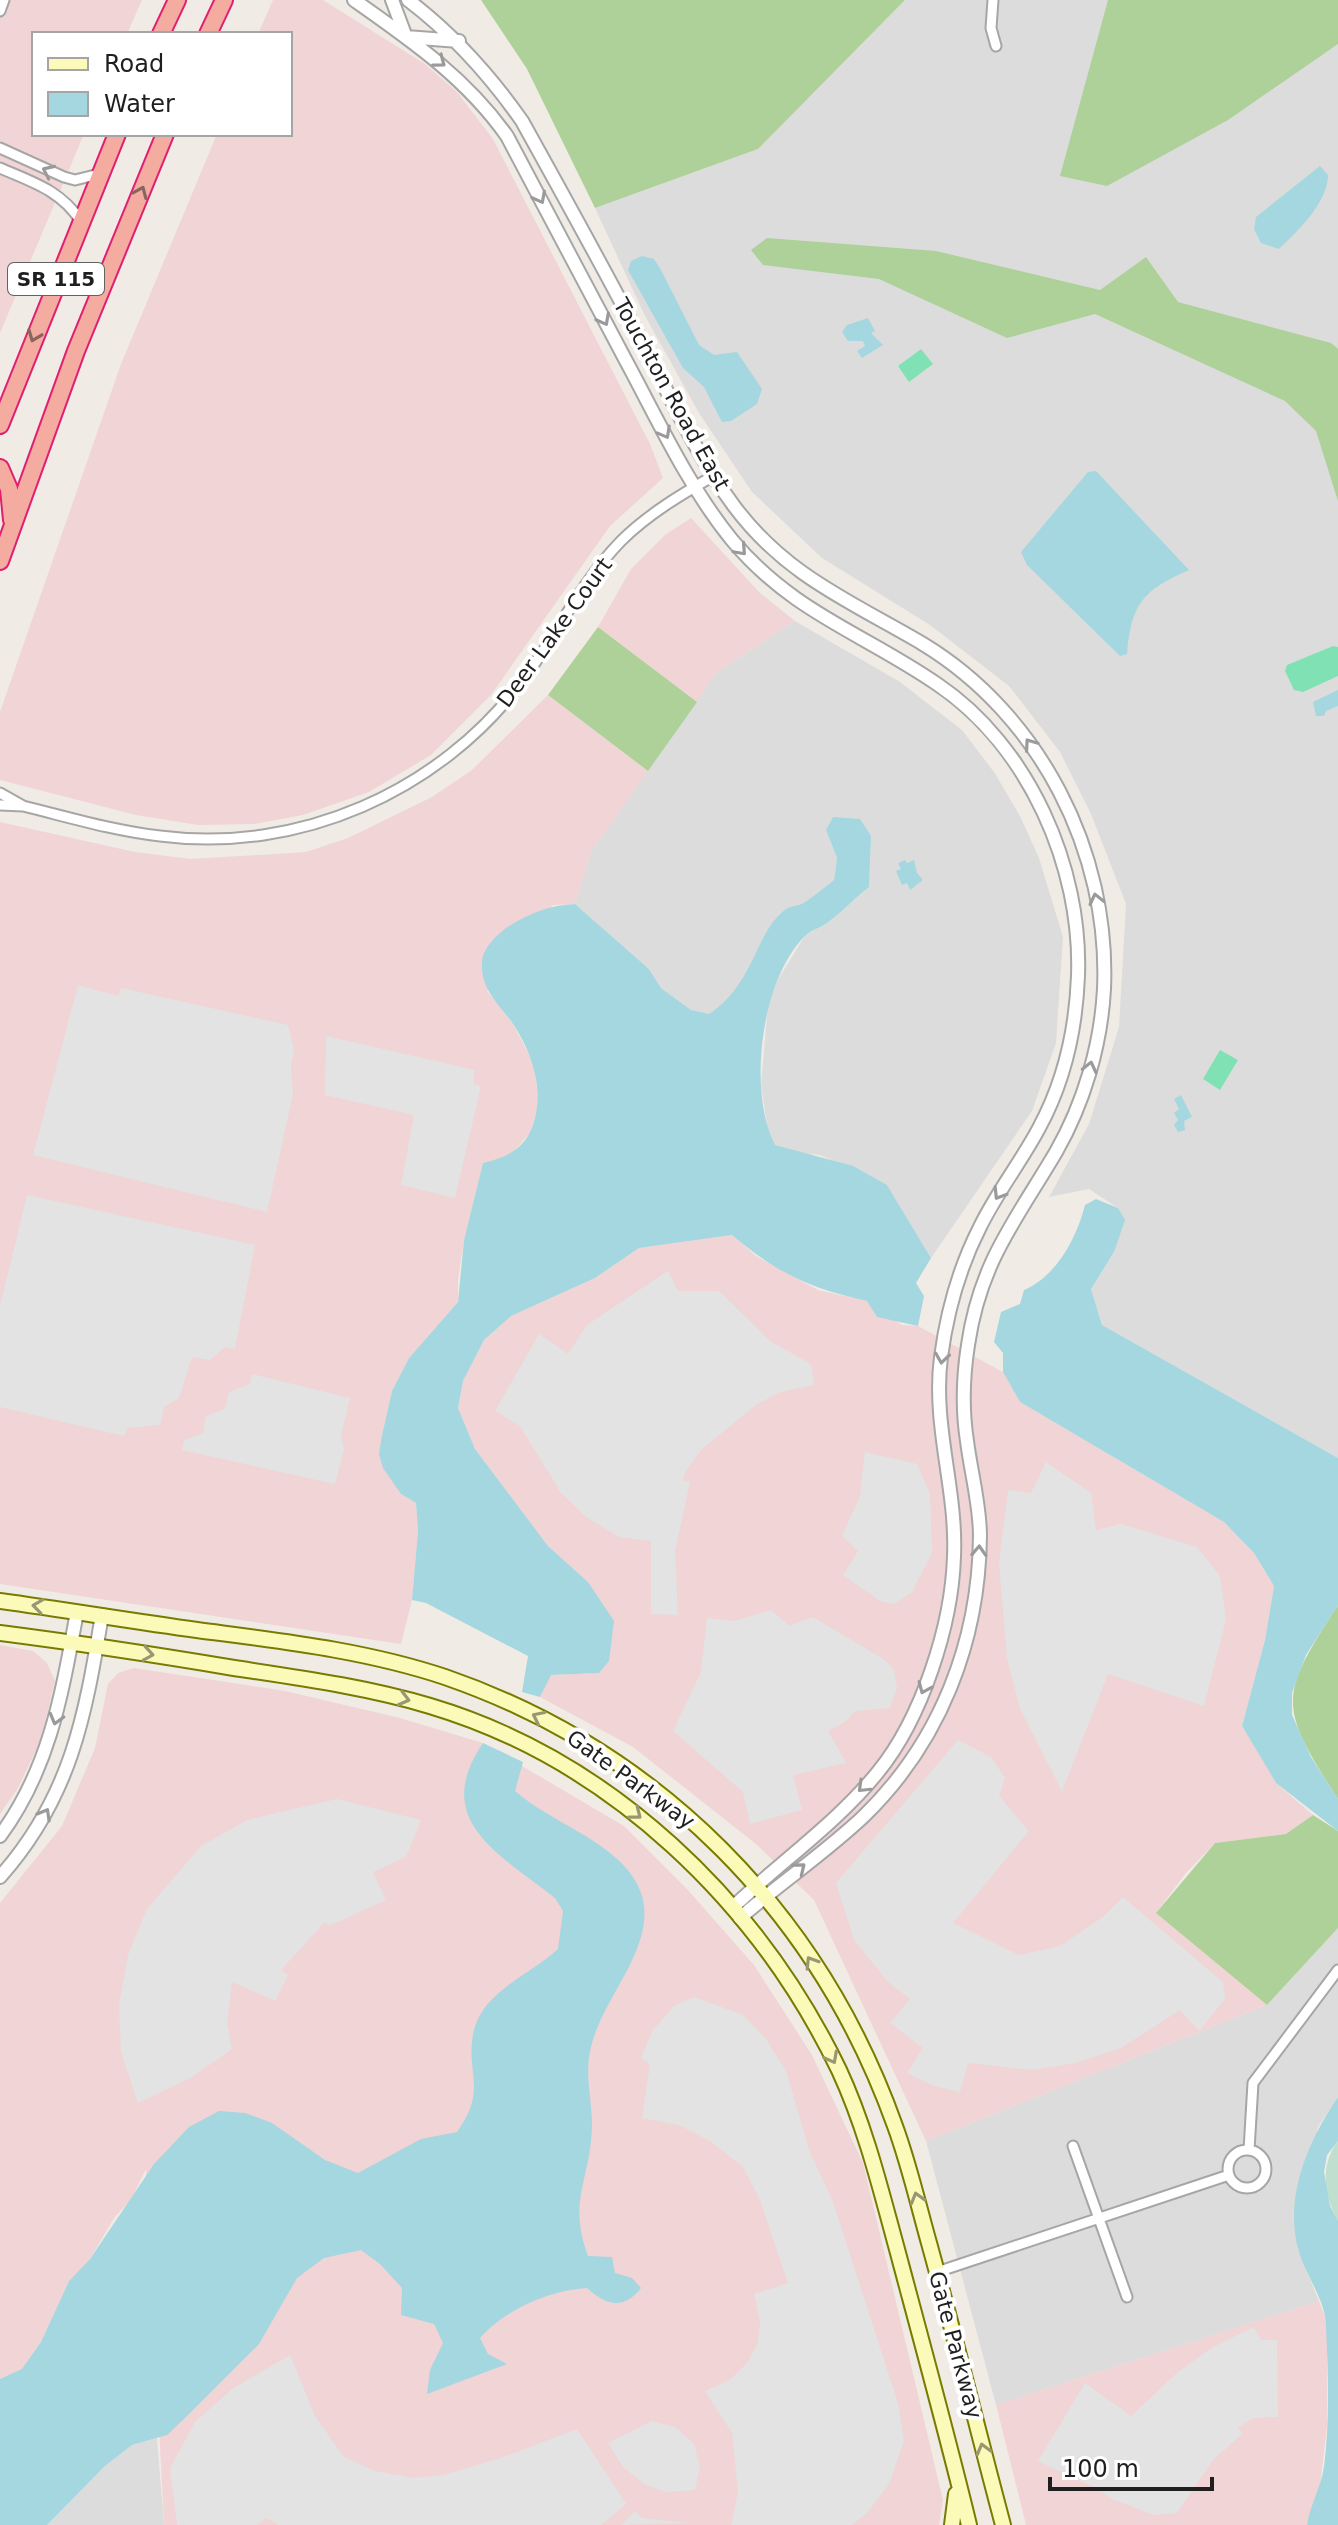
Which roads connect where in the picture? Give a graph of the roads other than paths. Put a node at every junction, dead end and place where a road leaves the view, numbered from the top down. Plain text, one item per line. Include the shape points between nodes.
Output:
1 (4, 0) edge
2 (177, 0) edge
3 (224, 0) edge
4 (354, 0) edge
5 (392, 0) edge
6 (408, 0) edge
7 (993, 0) edge
8 (0, 11) edge
9 (162, 32) edge
10 (209, 32) edge
11 (406, 37) junction
12 (459, 41) junction
13 (996, 46) dead end
14 (116, 136) edge
15 (164, 136) edge
16 (0, 148) edge
17 (0, 168) edge
18 (99, 174) junction
19 (80, 220) junction
20 (593, 251) junction
21 (573, 261) junction
22 (0, 425) edge
23 (0, 468) edge
24 (715, 475) junction
25 (695, 487) junction
26 (12, 526) junction
27 (0, 561) edge
28 (0, 793) edge
29 (0, 805) edge
30 (23, 806) junction
31 (1070, 811) junction
32 (1047, 818) junction
33 (1078, 832) junction
34 (1056, 841) junction
35 (1040, 1127) junction
36 (1062, 1139) junction
37 (966, 1437) junction
38 (942, 1443) junction
39 (0, 1601) edge
40 (77, 1612) junction
41 (102, 1615) junction
42 (0, 1633) edge
43 (942, 1634) junction
44 (968, 1639) junction
45 (71, 1642) junction
46 (97, 1646) junction
47 (937, 1651) junction
48 (960, 1664) junction
49 (0, 1836) edge
50 (0, 1877) edge
51 (762, 1889) junction
52 (736, 1913) junction
53 (1338, 1970) edge
54 (1073, 2146) dead end
55 (1249, 2150) junction
56 (1229, 2175) junction
57 (1099, 2218) junction
58 (937, 2272) junction
59 (1127, 2297) dead end
60 (956, 2474) junction
61 (952, 2525) edge
62 (969, 2525) edge
63 (1003, 2525) edge

1 - 8 street
2 - 9 highway
3 - 10 highway
4 - 11 street, Touchton Road East
5 - 11 street
6 - 12 street, Touchton Road East
7 - 13 street
11 - 12 street
11 -> 21 street, Touchton Road East via 486,106
12 - 20 street, Touchton Road East via 522,121
14 - 18 highway, SR 115
26 -> 15 highway, SR 115
18 -> 16 street via 75,180
17 - 19 street via 55,192
18 - 19 highway, SR 115
19 -> 22 highway, SR 115
20 - 21 street
20 - 24 street, Touchton Road East
21 -> 25 street, Touchton Road East
23 - 26 highway via 9,489
24 - 25 street, Deer Lake Court
31 -> 24 street, Touchton Road East via 1026,738 971,679 792,565 733,505
25 - 30 street, Deer Lake Court via 619,543 523,681 482,727 434,767 375,801 311,825 222,839 126,831
25 -> 32 street, Touchton Road East via 733,541 781,590 956,698 1016,765
26 - 27 highway, SR 115
28 - 30 street, Deer Lake Court
29 - 30 street, Deer Lake Court
31 - 32 street
31 - 33 street, Touchton Road East
32 - 34 street, Touchton Road East
33 - 34 street
36 -> 33 street, Touchton Road East via 1087,1082 1104,991 1099,906
34 - 35 street, Touchton Road East via 1075,923 1078,977 1063,1068
35 - 36 street
35 -> 38 street, Touchton Road East via 980,1227 954,1293 941,1359
36 - 37 street, Touchton Road East via 1006,1228 982,1282 964,1376
37 - 38 street
44 -> 37 street, Touchton Road East via 980,1538
38 - 43 street, Touchton Road East via 954,1558
40 -> 39 main road, Gate Parkway
40 - 41 main road, Gate Parkway
40 - 45 street
41 - 46 street
51 -> 41 main road, Gate Parkway via 684,1813 641,1780 564,1730 498,1698 442,1676 350,1651
42 - 45 main road, Gate Parkway
43 - 44 street
43 - 47 street, Touchton Road East
44 - 48 street, Touchton Road East
45 - 46 main road, Gate Parkway
45 -> 49 street via 47,1749
50 -> 46 street via 32,1836 66,1774 82,1727
46 -> 52 main road, Gate Parkway via 339,1684 464,1718 531,1748 632,1811 679,1849
47 - 48 street
47 -> 51 street, Touchton Road East via 907,1724 880,1770
51 -> 48 street, Touchton Road East via 860,1820 894,1784 935,1722
51 - 52 street, Touchton Road East
58 -> 51 main road, Gate Parkway via 895,2126 867,2056
52 -> 60 main road, Gate Parkway via 788,1979 845,2086 868,2146
53 - 55 street via 1253,2083
54 - 57 street
55 - 56 street via 1233,2157
55 - 56 street via 1261,2156 1266,2167 1260,2183 1242,2187
56 - 57 street
57 - 58 street
57 - 59 street
63 -> 58 main road, Gate Parkway
60 - 61 main road
60 - 62 main road, Gate Parkway

